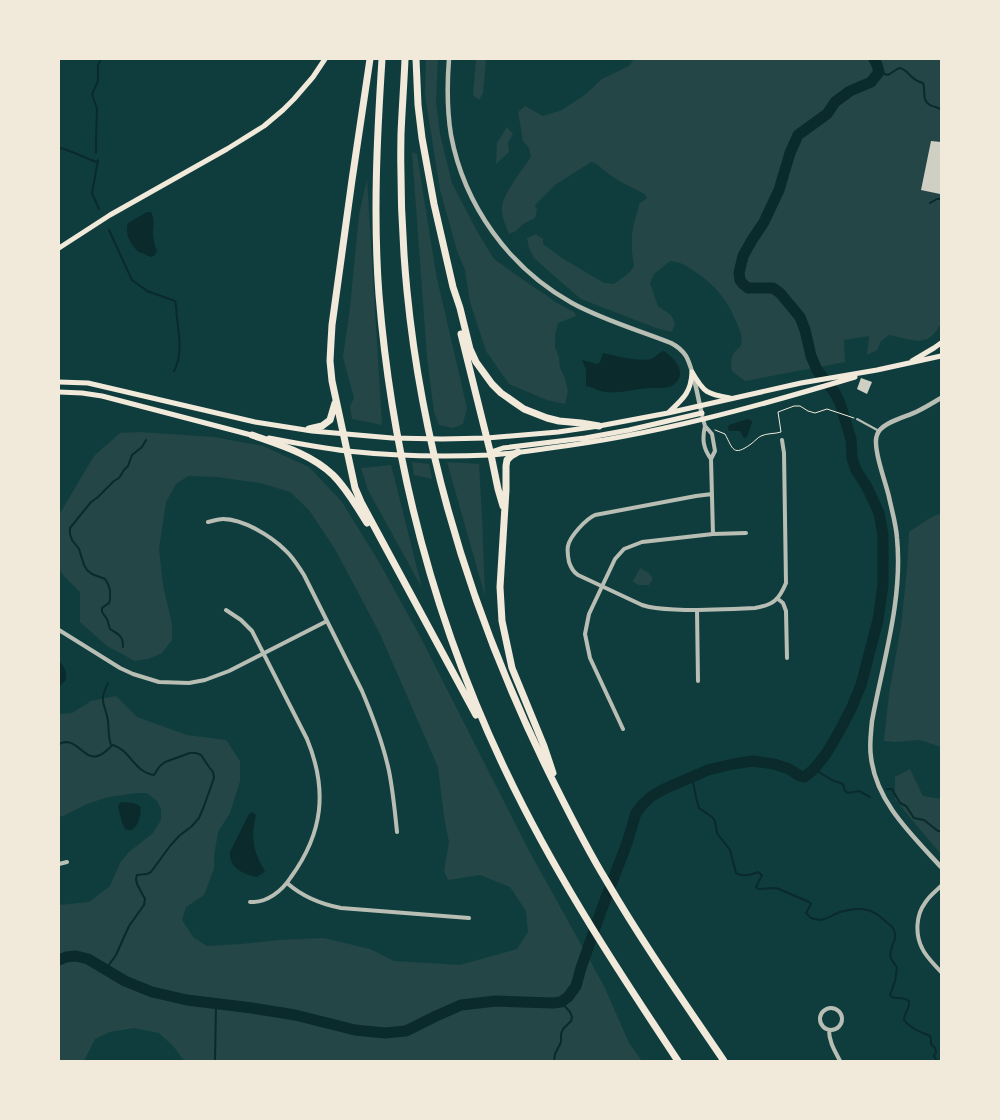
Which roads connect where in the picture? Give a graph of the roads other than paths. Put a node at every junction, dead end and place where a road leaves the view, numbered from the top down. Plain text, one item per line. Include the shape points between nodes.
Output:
1 (325, 59) edge
2 (370, 59) edge
3 (382, 59) edge
4 (405, 59) edge
5 (416, 59) edge
6 (449, 59) edge
7 (59, 248) edge
8 (453, 287) junction
9 (941, 343) edge
10 (941, 356) edge
11 (908, 363) junction
12 (877, 370) junction
13 (692, 372) junction
14 (59, 382) edge
15 (59, 392) edge
16 (336, 397) junction
17 (734, 398) junction
18 (941, 398) edge
19 (700, 406) junction
20 (668, 413) junction
21 (702, 413) junction
22 (703, 419) junction
23 (857, 419) road end
24 (599, 426) junction
25 (705, 426) junction
26 (309, 429) junction
27 (879, 431) junction
28 (344, 434) junction
29 (252, 435) junction
30 (486, 438) junction
31 (782, 440) dead end
32 (346, 451) junction
33 (518, 452) junction
34 (491, 455) junction
35 (712, 459) junction
36 (712, 494) junction
37 (505, 510) junction
38 (208, 522) dead end
39 (746, 533) dead end
40 (713, 534) junction
41 (394, 564) junction
42 (602, 587) junction
43 (778, 599) junction
44 (226, 610) dead end
45 (697, 610) junction
46 (327, 621) junction
47 (59, 630) edge
48 (264, 654) junction
49 (787, 658) dead end
50 (698, 680) dead end
51 (623, 729) dead end
52 (514, 789) junction
53 (563, 802) junction
54 (397, 832) dead end
55 (67, 862) dead end
56 (59, 864) edge
57 (941, 867) edge
58 (288, 883) junction
59 (941, 886) edge
60 (250, 902) dead end
61 (469, 918) dead end
62 (941, 972) edge
63 (829, 1030) junction
64 (678, 1061) edge
65 (724, 1061) edge
66 (840, 1061) edge

1 - 7 main road via 294,99 264,126
2 - 16 highway via 332,325 330,361
3 - 52 highway via 377,143 379,294 390,392 403,464 422,544 453,646
4 - 53 highway via 401,135 403,238 413,343 428,431 454,536 487,632
5 - 8 highway via 426,166
6 - 13 street via 447,98 455,151 476,205 506,249 537,279 572,303 675,345 686,357
8 - 24 highway via 470,349 482,372 501,393 524,409 547,418
8 - 30 highway
9 - 11 main road
10 - 11 main road
11 - 12 main road
12 - 17 main road
12 - 22 main road
13 - 17 main road via 707,392
13 - 19 street
13 - 20 main road via 687,394
14 - 26 main road via 88,383 256,422
15 - 29 main road via 102,396
16 - 26 highway via 330,420
16 - 28 highway
17 - 19 main road
18 - 27 street via 890,422
19 - 20 main road
19 - 21 street
20 - 24 main road
21 - 22 street
21 - 34 main road via 585,438 503,448
22 - 25 street
22 - 33 main road via 587,444
23 - 27 lane
24 - 30 main road
25 - 35 street via 702,437 706,452
25 - 35 street via 712,434 715,451
26 - 28 main road
27 - 57 street via 876,449 897,536 898,590 872,722 870,755 878,785 890,807
28 - 30 main road via 392,438
28 - 32 highway
29 - 32 main road
29 - 41 highway via 291,449 332,474
30 - 34 highway
31 - 43 street via 786,583
32 - 34 main road via 435,456
32 - 41 highway via 355,488
33 - 34 main road
33 - 37 highway via 506,463
34 - 37 highway
35 - 36 street
36 - 40 street
36 - 42 street via 590,517 570,540 567,549 574,573
37 - 53 highway via 500,587 507,648
38 - 46 street via 233,520 276,542 304,575
39 - 40 street
40 - 42 street via 642,542 624,549 615,559
41 - 52 highway
42 - 45 street via 651,608
42 - 51 street via 586,623 586,645
43 - 45 street via 755,608
43 - 49 street via 786,611
44 - 48 street via 252,631
45 - 50 street
46 - 48 street
46 - 54 street via 362,691 379,735 392,786
47 - 48 street via 120,668 159,682 205,680
48 - 58 street via 307,739 319,781 319,810 313,839
52 - 64 highway via 588,924
53 - 65 highway via 605,880
55 - 56 street
58 - 60 street via 271,897
58 - 61 street via 305,897 335,907
59 - 62 street via 925,903 917,924 922,948
63 - 63 street via 822,1025 820,1018 831,1008 842,1018 840,1026
63 - 66 street via 832,1046

